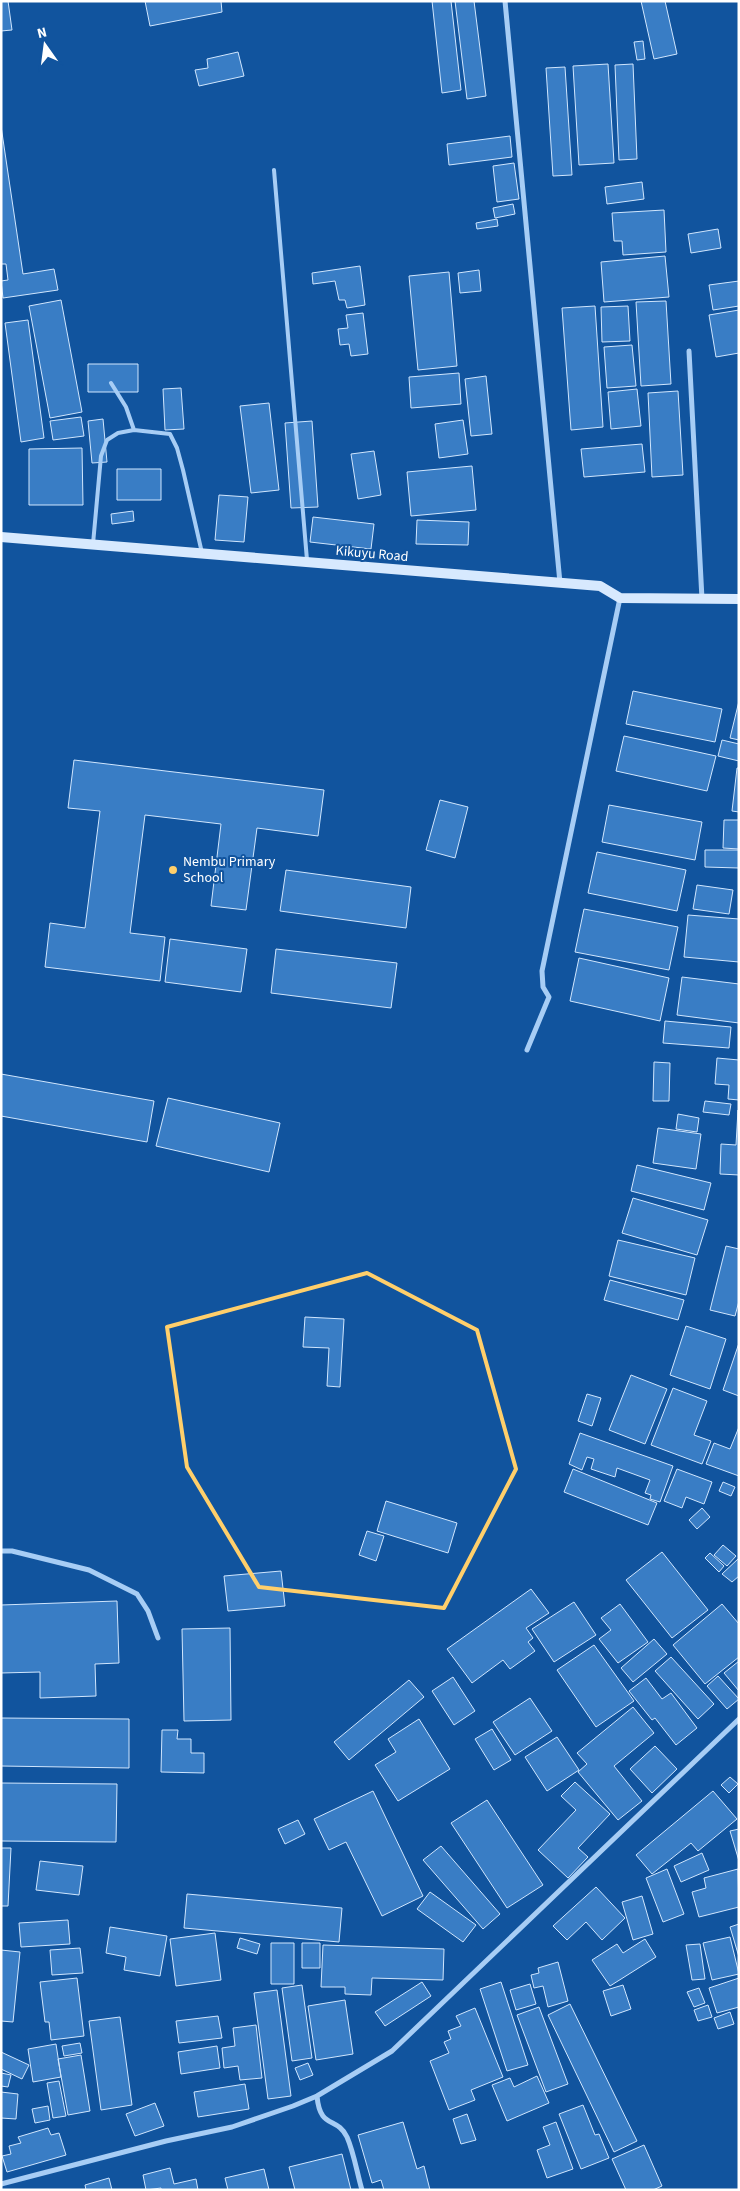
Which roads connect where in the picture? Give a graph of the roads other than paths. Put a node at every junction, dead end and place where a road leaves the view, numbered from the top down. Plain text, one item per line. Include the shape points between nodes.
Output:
1 (505, 1) edge
2 (274, 170) dead end
3 (689, 351) dead end
4 (112, 383) dead end
5 (134, 430) junction
6 (1, 537) edge
7 (93, 544) junction
8 (202, 554) junction
9 (308, 562) junction
10 (560, 583) junction
11 (620, 598) junction
12 (702, 599) junction
13 (739, 599) edge
14 (527, 1050) dead end
15 (1, 1551) edge
16 (158, 1638) dead end
17 (739, 1720) edge
18 (317, 2096) junction
19 (1, 2184) edge
20 (362, 2190) edge

1 - 10 street
2 - 9 lane
3 - 12 street
4 - 5 lane via 126,407
5 - 7 lane via 118,433 107,440 101,456
5 - 8 lane via 170,434 173,439
6 - 7 main road, Kikuyu Road
7 - 8 main road, Kikuyu Road
8 - 9 main road, Kikuyu Road
9 - 10 main road, Kikuyu Road
10 - 11 main road, Kikuyu Road via 600,586
11 - 12 main road, Kikuyu Road
11 - 14 street via 542,972 543,987 549,997
12 - 13 main road, Kikuyu Road
15 - 16 street via 89,1570 137,1594 148,1610
17 - 18 street via 392,2051
18 - 19 street via 232,2127
18 - 20 street via 323,2118 342,2129 347,2138

